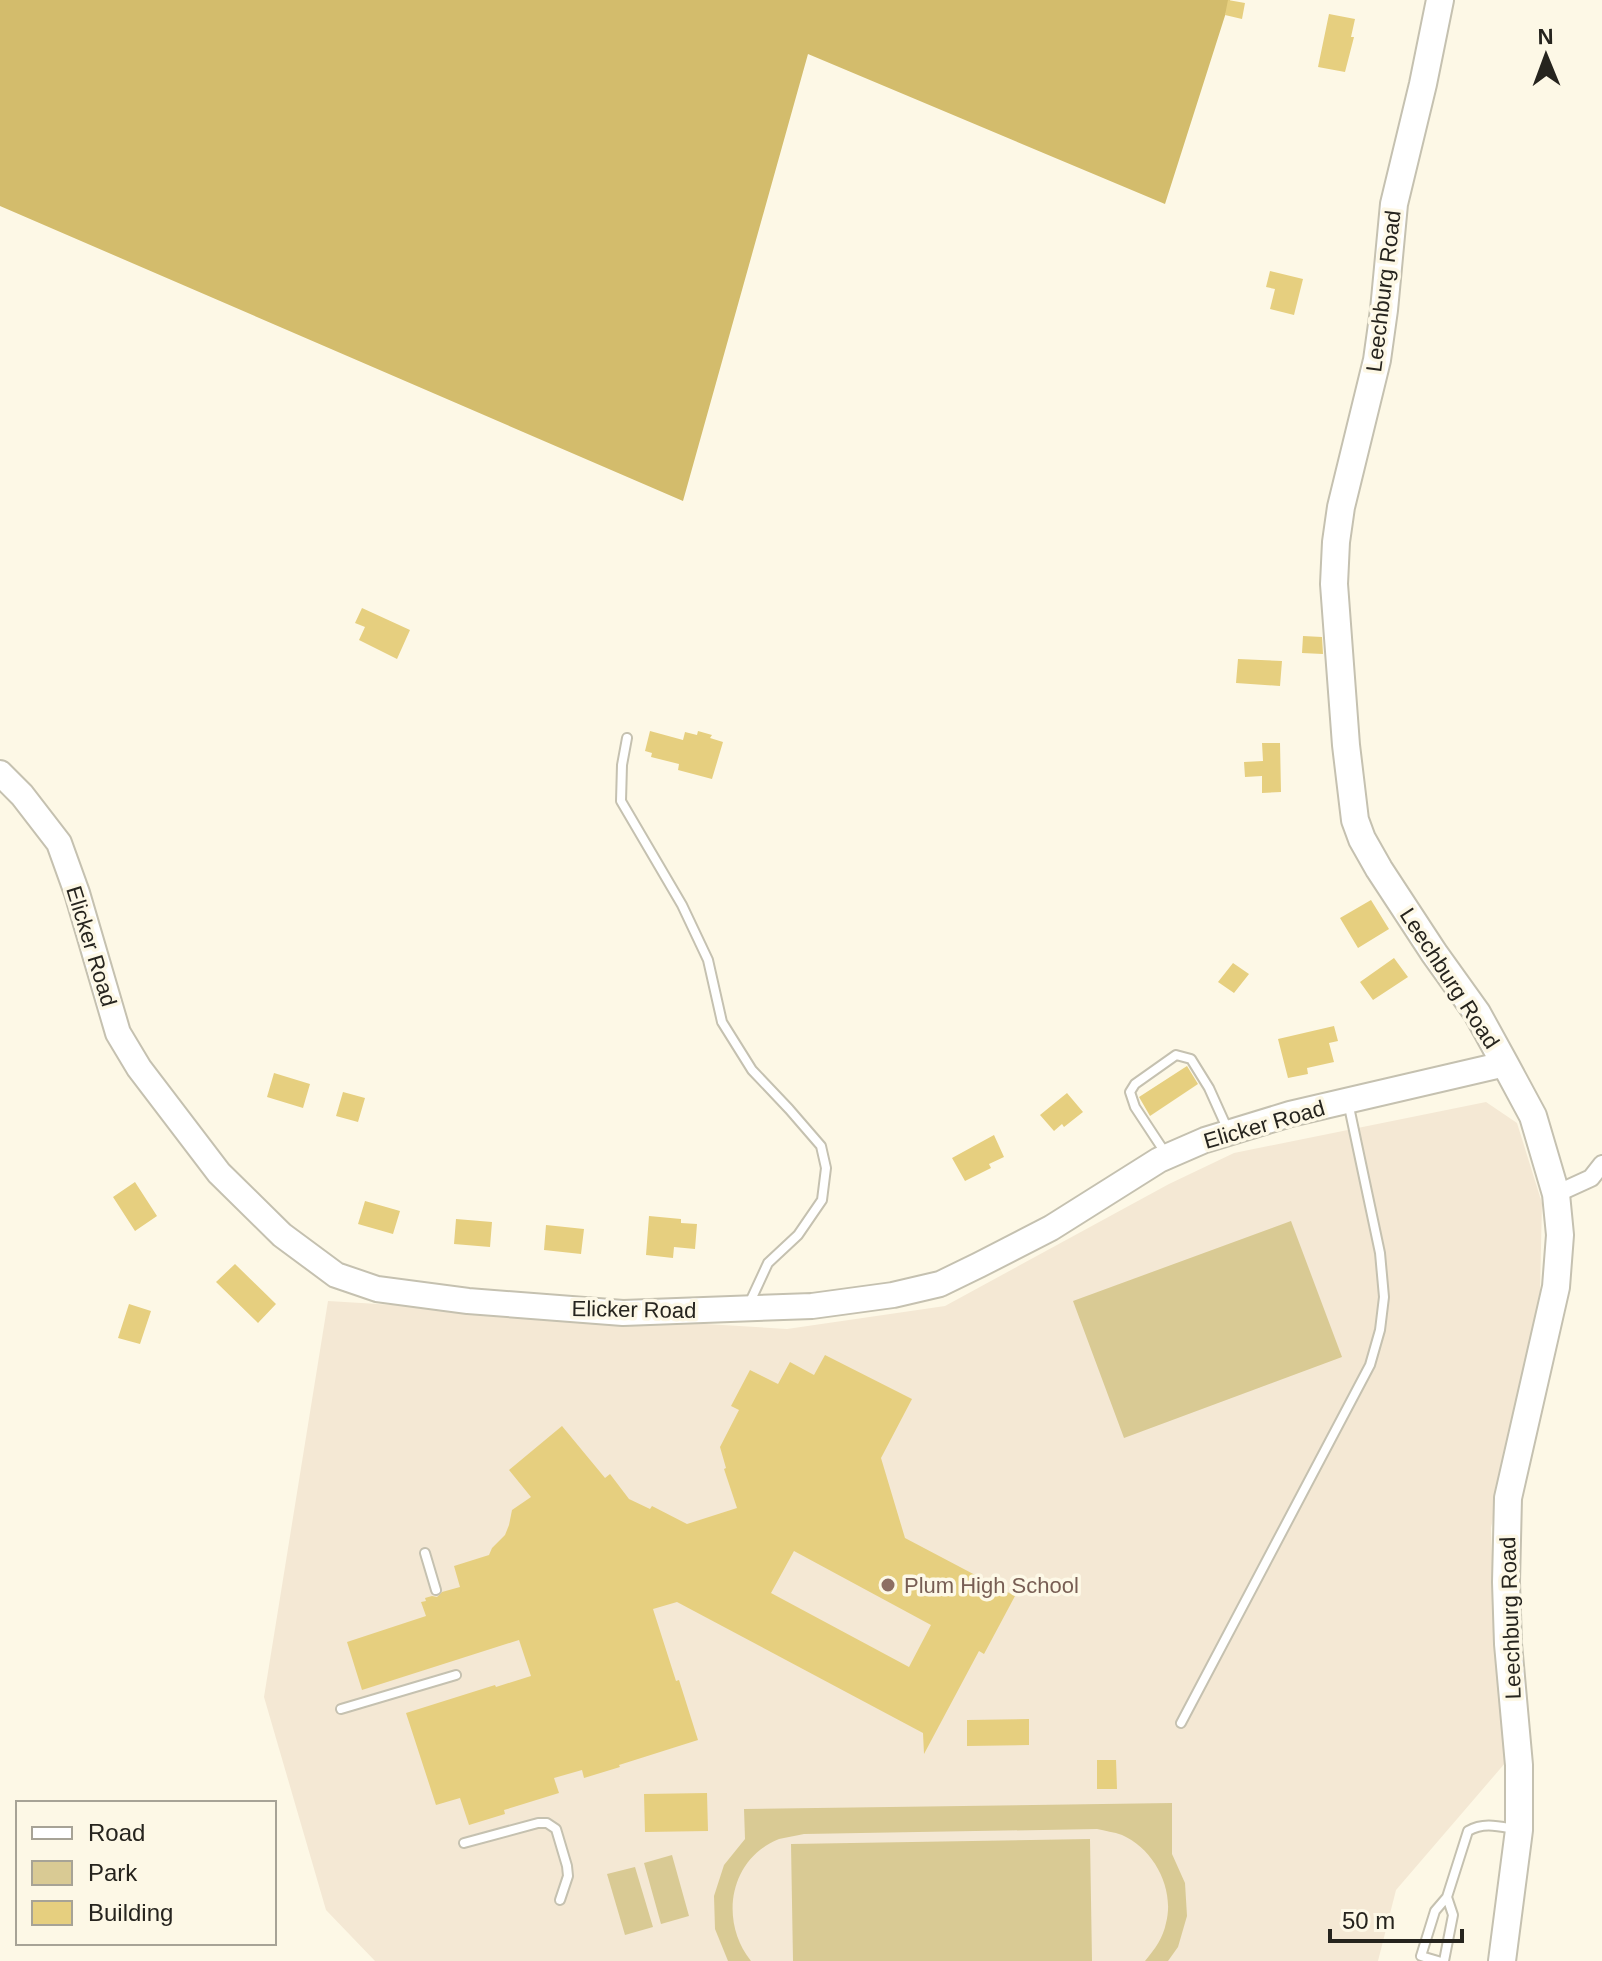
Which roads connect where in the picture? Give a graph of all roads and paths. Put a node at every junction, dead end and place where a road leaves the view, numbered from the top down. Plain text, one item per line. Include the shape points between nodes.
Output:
1 (1440, 0) edge
2 (627, 738) dead end
3 (0, 773) edge
4 (1505, 1064) junction
5 (1348, 1101) junction
6 (1229, 1133) junction
7 (1167, 1157) junction
8 (1602, 1164) edge
9 (1556, 1194) junction
10 (747, 1308) junction
11 (425, 1553) dead end
12 (436, 1590) dead end
13 (456, 1675) dead end
14 (341, 1709) dead end
15 (1181, 1723) dead end
16 (1519, 1830) junction
17 (464, 1843) dead end
18 (1447, 1897) junction
19 (560, 1900) dead end
20 (1441, 1961) edge
21 (1502, 1961) edge

1 - 4 main road, Leechburg Road via 1394,204 1379,348 1341,507 1334,584 1355,820 1379,869 1477,1013
2 - 10 lane via 621,801 708,960 722,1022 752,1070 821,1146 826,1168 822,1200 798,1235 768,1263
3 - 10 street, Elicker Road via 59,843 118,1033 139,1068 219,1173 282,1235 336,1275 377,1289 490,1303 623,1313
4 - 5 street, Elicker Road
4 - 9 main road, Leechburg Road via 1533,1116
5 - 6 street, Elicker Road
5 - 15 lane via 1380,1253 1380,1330 1370,1365
6 - 7 street, Elicker Road
6 - 7 lane via 1191,1059 1176,1055 1130,1092
7 - 10 street, Elicker Road via 1051,1228 940,1284 812,1306
8 - 9 street via 1591,1178
9 - 16 main road, Leechburg Road via 1556,1287 1508,1498 1508,1644
11 - 12 lane
13 - 14 lane
16 - 18 lane via 1478,1825 1468,1831
16 - 21 main road, Leechburg Road
17 - 19 lane via 547,1823 556,1829 567,1866
18 - 20 lane via 1453,1915
18 - 20 lane via 1435,1911 1421,1956

